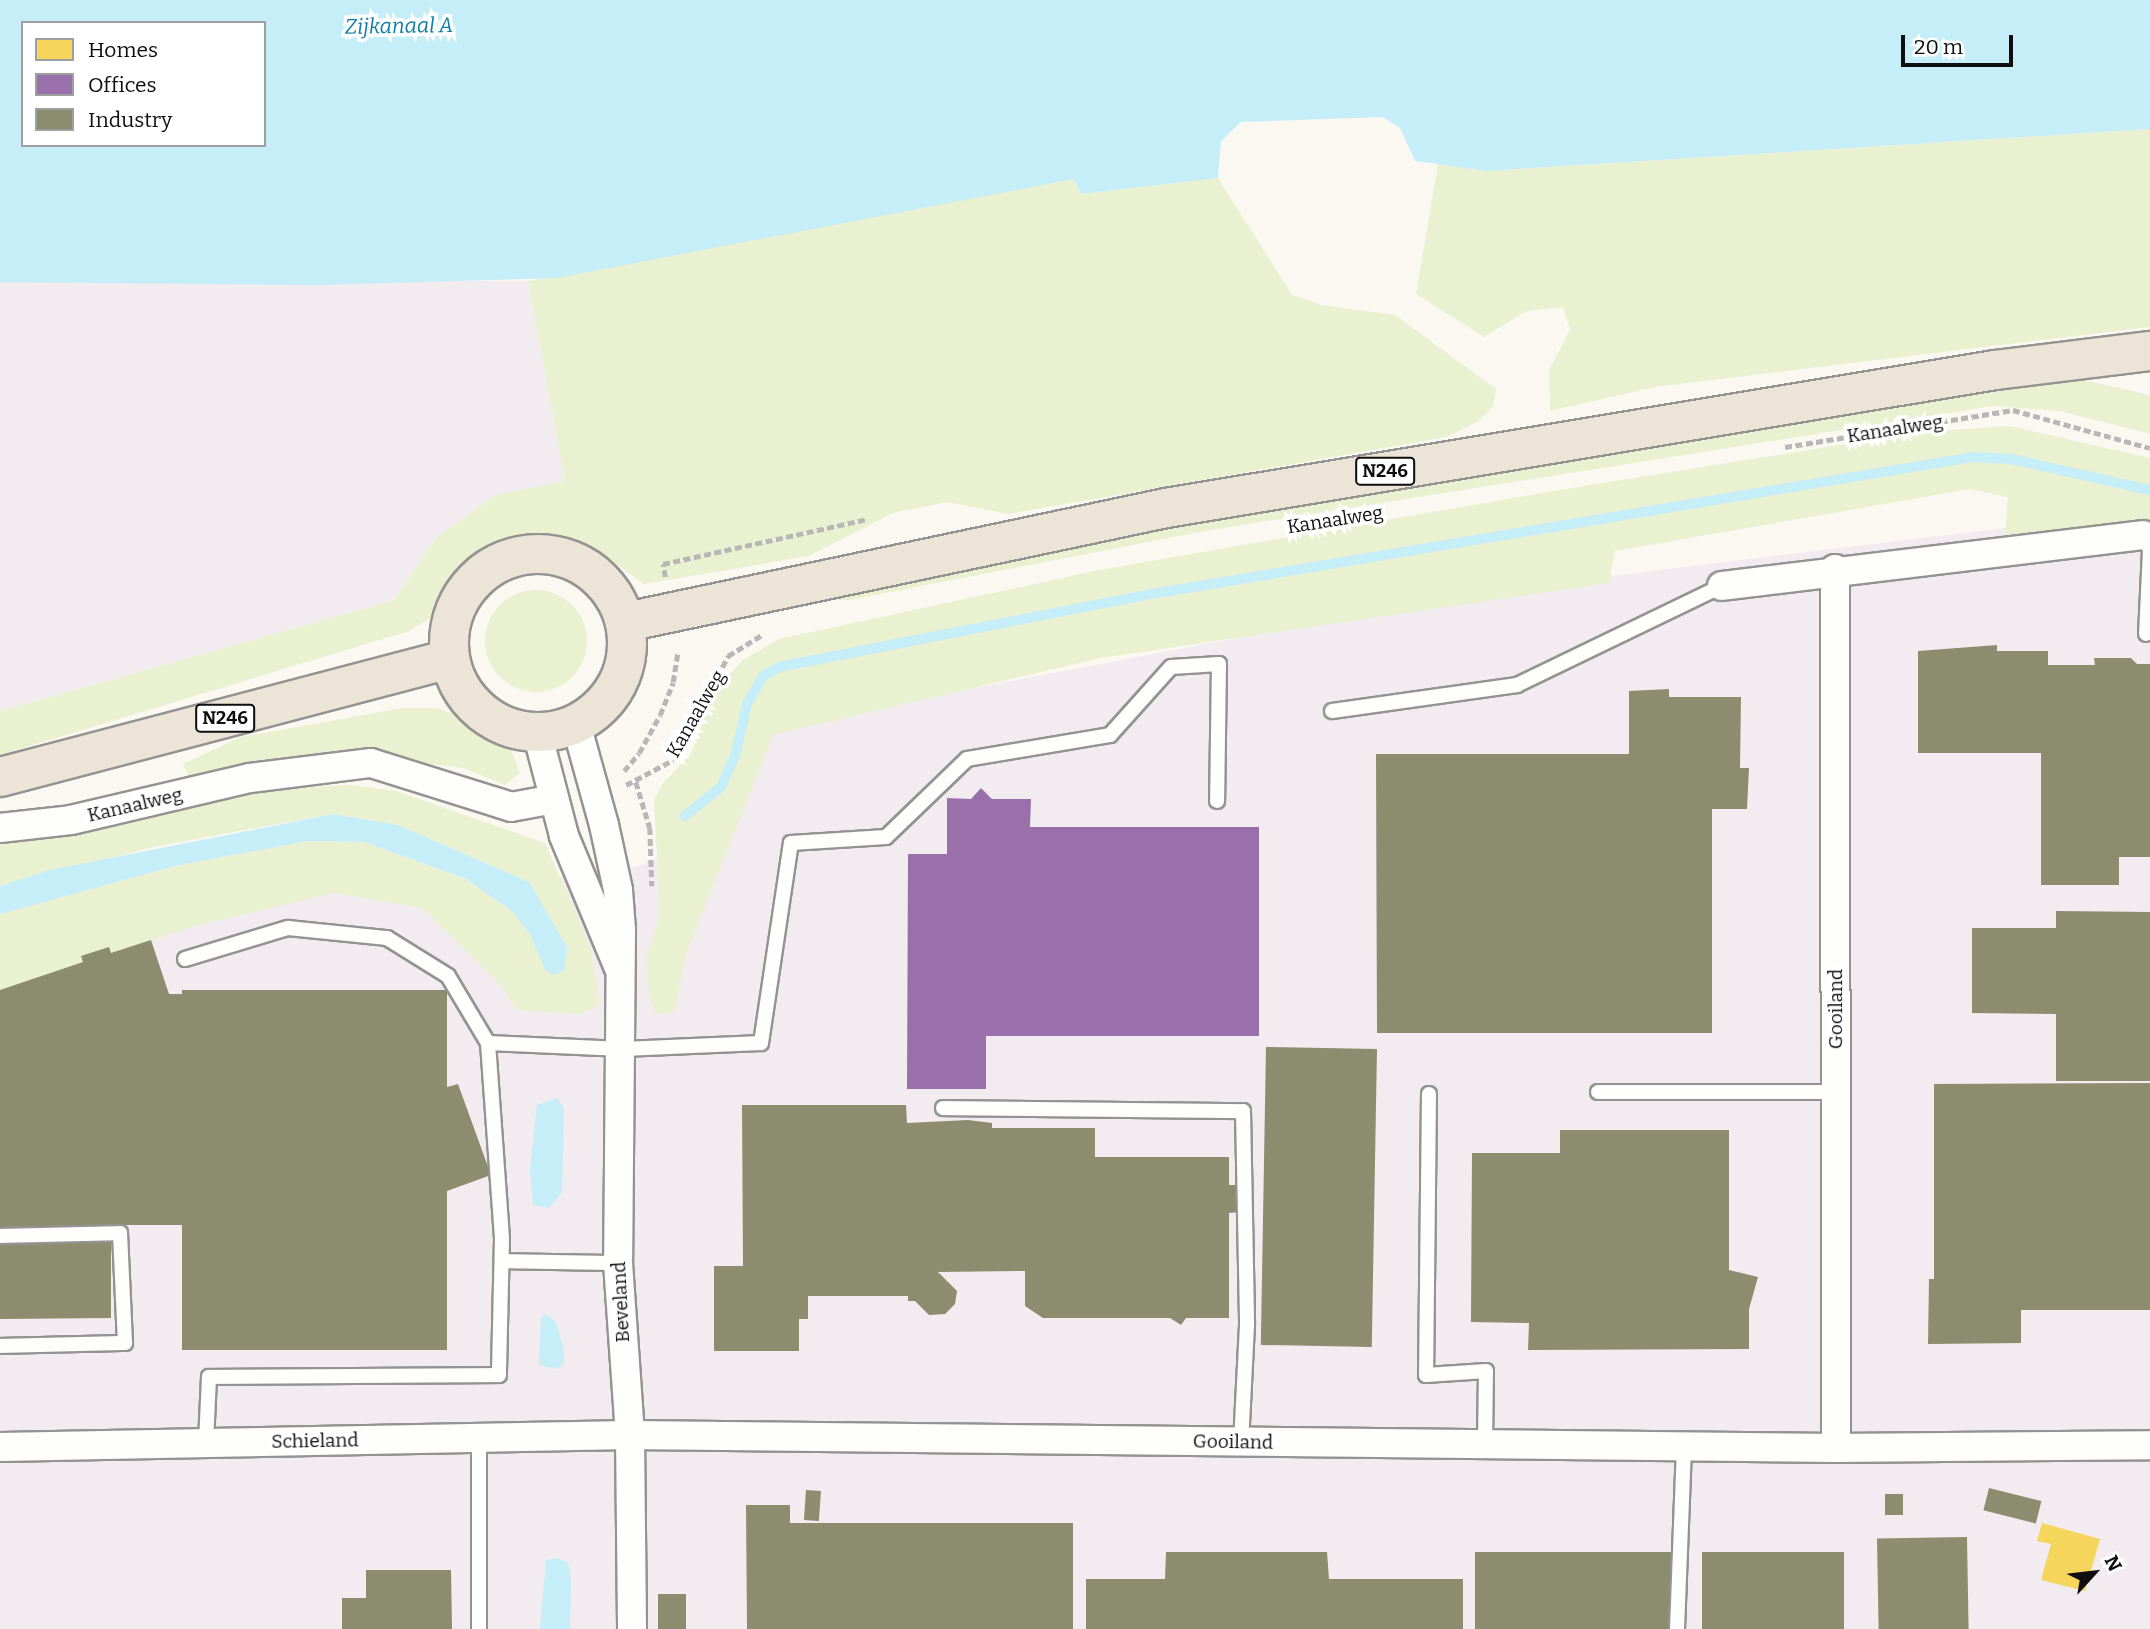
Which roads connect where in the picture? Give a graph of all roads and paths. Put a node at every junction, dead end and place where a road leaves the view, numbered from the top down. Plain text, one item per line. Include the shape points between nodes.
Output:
1 (2150, 351) edge
2 (1780, 448) dead end
3 (2150, 448) edge
4 (2143, 535) joint
5 (1835, 569) junction
6 (1722, 586) joint
7 (625, 622) junction
8 (769, 630) dead end
9 (2147, 634) dead end
10 (449, 659) junction
11 (1332, 711) dead end
12 (576, 724) junction
13 (537, 732) junction
14 (0, 777) edge
15 (596, 793) junction
16 (554, 800) junction
17 (1217, 801) dead end
18 (0, 828) edge
19 (185, 959) dead end
20 (623, 975) junction
21 (488, 1043) junction
22 (623, 1049) junction
23 (1598, 1092) dead end
24 (1836, 1092) junction
25 (1429, 1094) dead end
26 (943, 1108) dead end
27 (0, 1236) edge
28 (502, 1261) junction
29 (618, 1263) junction
30 (0, 1346) edge
31 (630, 1435) junction
32 (479, 1438) junction
33 (1241, 1442) junction
34 (206, 1443) junction
35 (1485, 1444) junction
36 (2150, 1445) edge
37 (1684, 1446) junction
38 (0, 1447) edge
39 (1836, 1448) junction
40 (479, 1629) edge
41 (632, 1629) edge
42 (1677, 1629) edge

1 - 7 main road, Kanaalweg / N246 via 1995,370 1166,508
2 - 3 path, Kanaalweg via 2013,410
4 - 5 street
4 - 9 lane via 2150,550
5 - 6 street
5 - 24 street, Gooiland
6 - 11 lane via 1517,685
7 - 10 main road via 604,581 575,562 565,556 519,554 478,574 458,603 452,613
7 - 12 main road via 627,653 619,682 601,707
8 - 15 path, Kanaalweg via 728,656 673,760 636,782
10 - 13 main road via 460,688 480,711 506,727
10 - 14 main road, N246
12 - 13 main road
12 - 15 street, Beveland
13 - 16 street, Beveland
15 - 20 street, Beveland via 618,890
16 - 18 street, Kanaalweg via 511,807 371,763 250,778 71,820
16 - 20 street, Beveland via 602,935
17 - 22 lane via 1219,664 1171,667 1110,735 967,759 886,837 791,843 761,1043
19 - 21 lane via 288,928 387,938 448,976
20 - 22 street, Beveland
21 - 22 lane
21 - 28 lane
22 - 29 street, Beveland
23 - 24 lane
24 - 39 street, Gooiland
25 - 35 lane via 1426,1374 1486,1371
26 - 33 lane via 1243,1111 1247,1325
27 - 30 lane via 120,1233 125,1343
28 - 29 lane
28 - 34 lane via 499,1375 209,1377
29 - 31 street, Beveland
31 - 32 street, Schieland
31 - 33 street, Gooiland
31 - 41 street, Beveland
32 - 34 street, Schieland
32 - 40 lane
33 - 35 street, Gooiland
34 - 38 street, Schieland
35 - 37 street, Gooiland
36 - 39 street, Gooiland
37 - 39 street, Gooiland
37 - 42 lane

